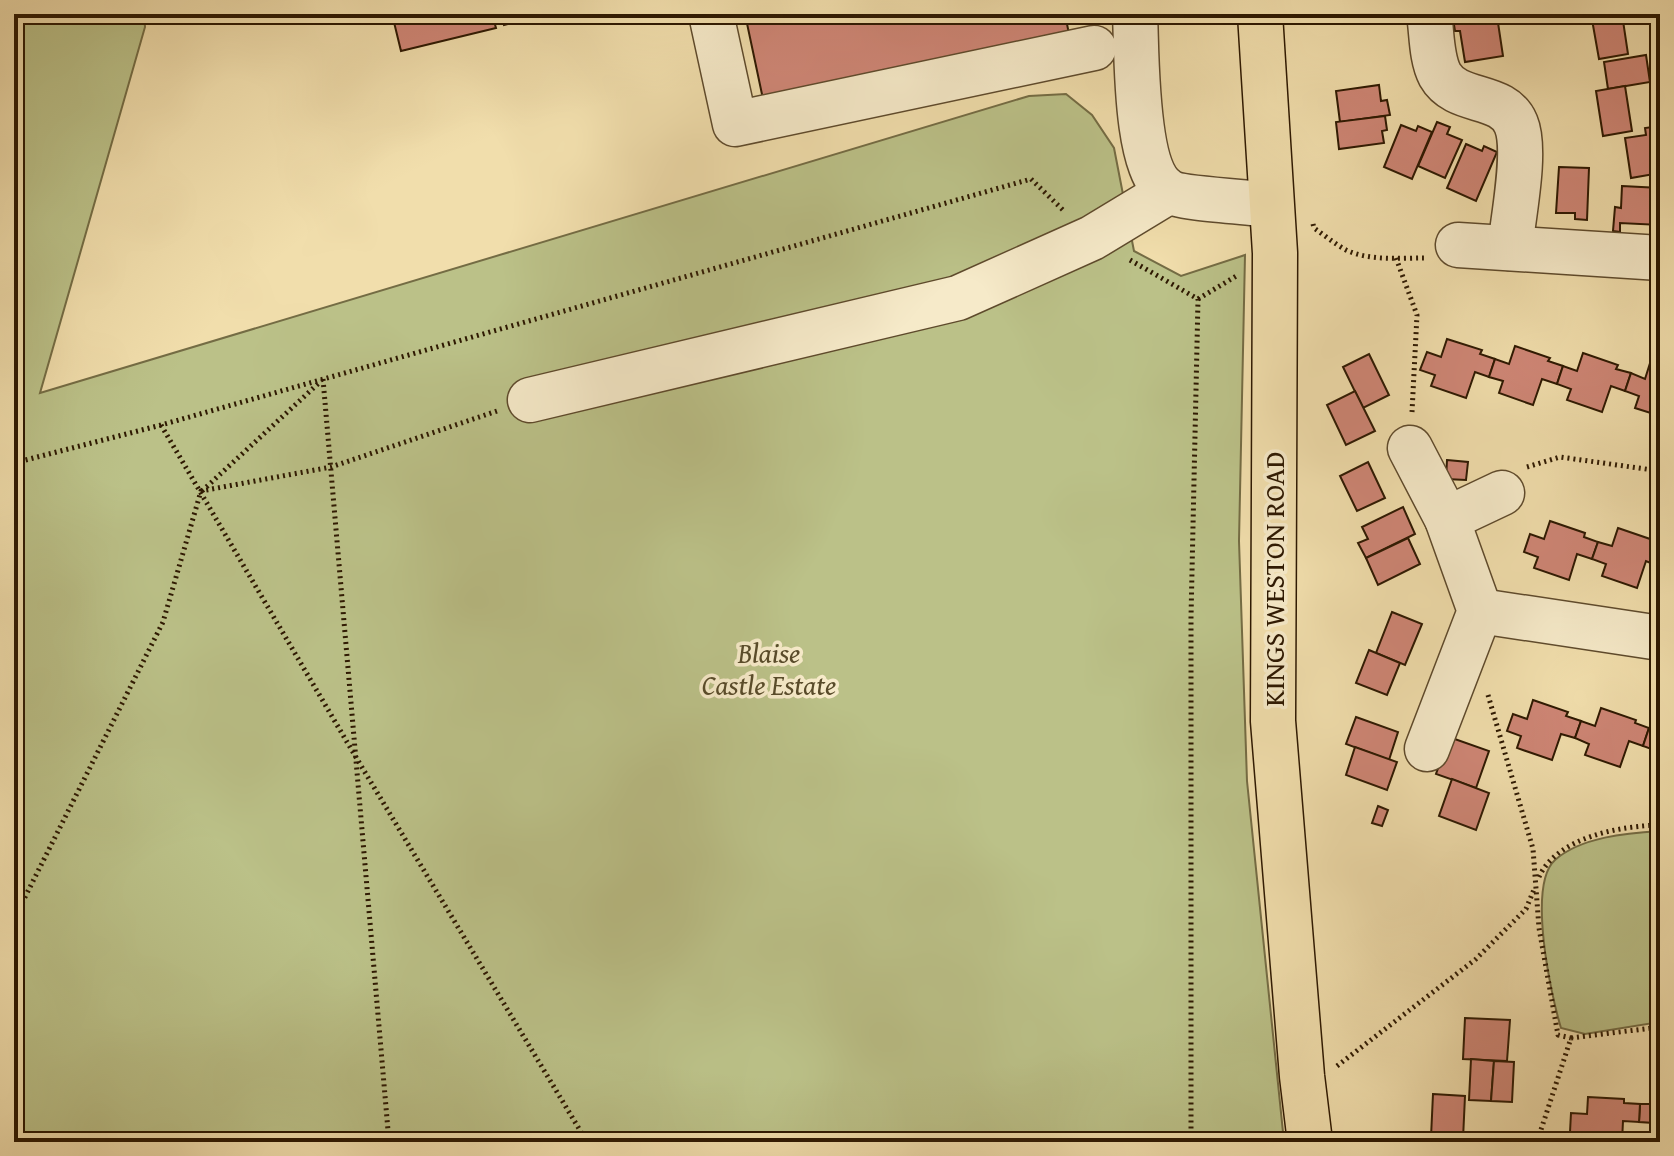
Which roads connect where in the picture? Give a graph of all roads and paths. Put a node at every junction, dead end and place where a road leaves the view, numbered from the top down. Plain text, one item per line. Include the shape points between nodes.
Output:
1 (711, 14) edge
2 (1135, 14) edge
3 (1260, 14) edge
4 (1420, 29) edge
5 (1089, 31) edge
6 (1139, 112) junction
7 (1168, 192) junction
8 (1291, 210) junction
9 (1092, 238) junction
10 (1458, 245) joint
11 (1510, 248) junction
12 (1396, 258) junction
13 (1660, 258) edge
14 (323, 379) junction
15 (530, 400) joint
16 (161, 425) junction
17 (1410, 448) joint
18 (14, 463) edge
19 (331, 467) junction
20 (1660, 471) edge
21 (201, 491) junction
22 (1502, 493) joint
23 (1447, 519) junction
24 (1475, 624) junction
25 (1660, 638) edge
26 (1427, 749) dead end
27 (357, 759) junction
28 (1660, 825) edge
29 (1536, 882) junction
30 (14, 919) edge
31 (1660, 1027) edge
32 (1571, 1038) junction
33 (1302, 1076) junction
34 (389, 1142) edge
35 (587, 1142) edge
36 (1191, 1142) edge
37 (1310, 1142) edge
38 (1537, 1142) edge

1 - 5 street via 735,124
2 - 6 street
3 - 8 main road, KINGS WESTON ROAD
4 - 11 street via 1445,82 1501,108 1518,129
5 - 6 street
6 - 7 street via 1155,179
7 - 8 street
7 - 9 street
8 - 12 path via 1346,250
8 - 33 main road, KINGS WESTON ROAD via 1275,253 1273,721
9 - 14 path via 1031,179
9 - 15 street via 958,298
9 - 36 path via 1198,299 1191,617
10 - 11 street
10 - 12 path via 1455,258
11 - 13 street
12 - 17 path via 1417,315 1411,410 1423,437
14 - 16 path
14 - 19 path
14 - 21 path
15 - 19 path
16 - 18 path
16 - 21 path
17 - 23 street
19 - 21 path
19 - 27 path
20 - 22 path via 1560,457 1516,470
21 - 27 path
21 - 30 path via 163,622
22 - 23 street
23 - 24 street
24 - 25 street
24 - 26 street
24 - 29 path via 1530,834
27 - 34 path
27 - 35 path
28 - 29 path via 1620,830 1567,848 1545,864
29 - 32 path via 1558,1035
29 - 33 path via 1526,909 1476,959 1344,1063
31 - 32 path
32 - 38 path
33 - 37 main road, KINGS WESTON ROAD

